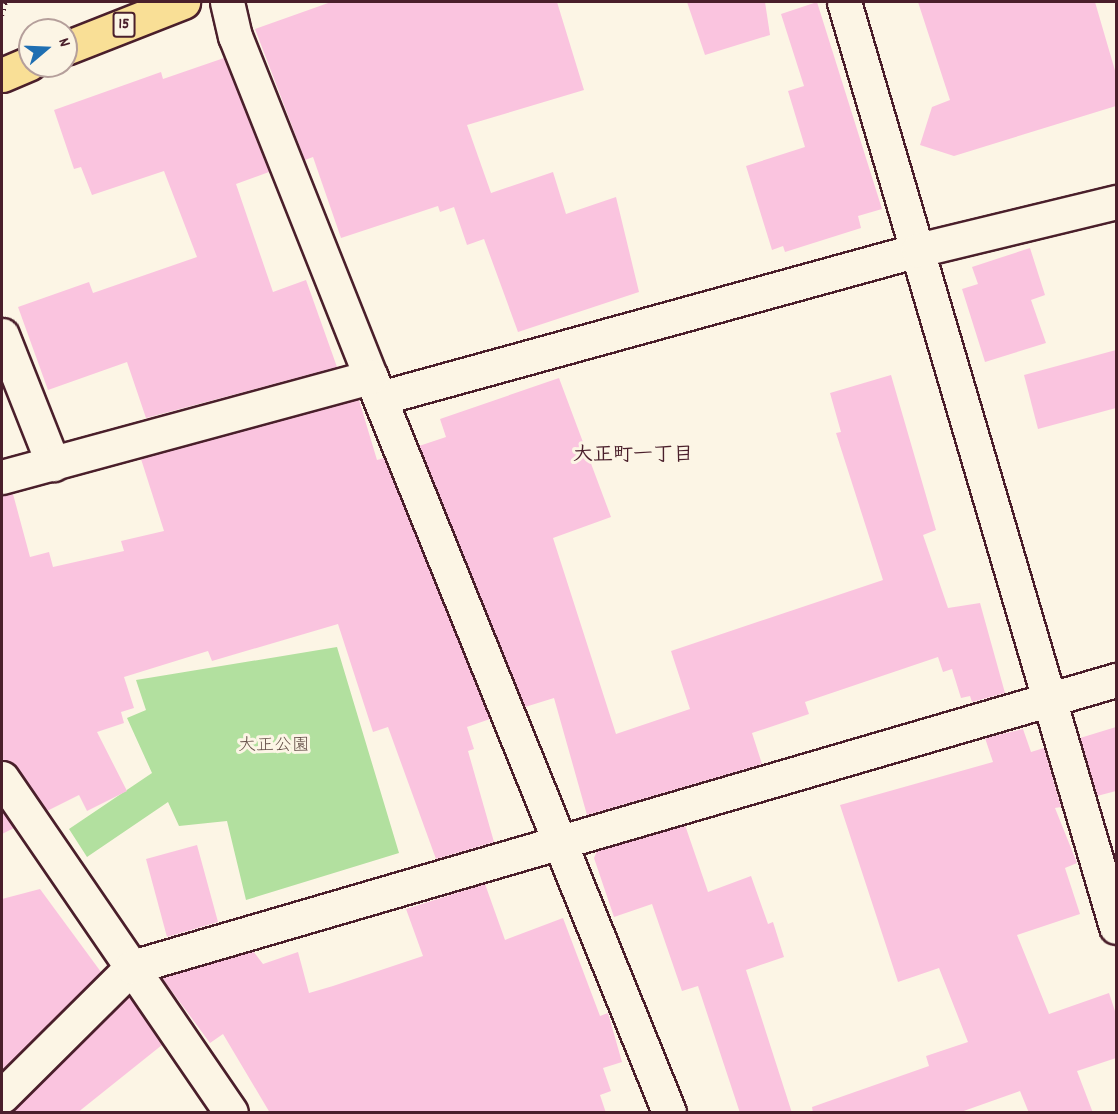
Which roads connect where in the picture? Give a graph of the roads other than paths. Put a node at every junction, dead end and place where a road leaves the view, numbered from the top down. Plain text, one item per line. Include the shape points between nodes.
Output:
1 (183, 2) edge
2 (226, 2) edge
3 (844, 2) edge
4 (78, 43) edge
5 (18, 68) edge
6 (2, 75) edge
7 (1116, 202) edge
8 (918, 250) junction
9 (2, 335) edge
10 (376, 388) junction
11 (53, 464) junction
12 (2, 477) edge
13 (1116, 680) edge
14 (1051, 697) junction
15 (2, 778) edge
16 (562, 843) junction
17 (1116, 927) edge
18 (132, 968) junction
19 (2, 1096) edge
20 (231, 1113) edge
21 (669, 1113) edge

1 - 4 main road, 15
2 - 10 street via 235,36
3 - 8 street
5 - 6 main road
7 - 8 street
8 - 10 street
8 - 14 street
9 - 11 street
10 - 11 street
10 - 16 street
11 - 12 street
13 - 14 street
14 - 16 street
14 - 17 street
15 - 18 street
16 - 18 street
16 - 21 street
18 - 19 street
18 - 20 street

